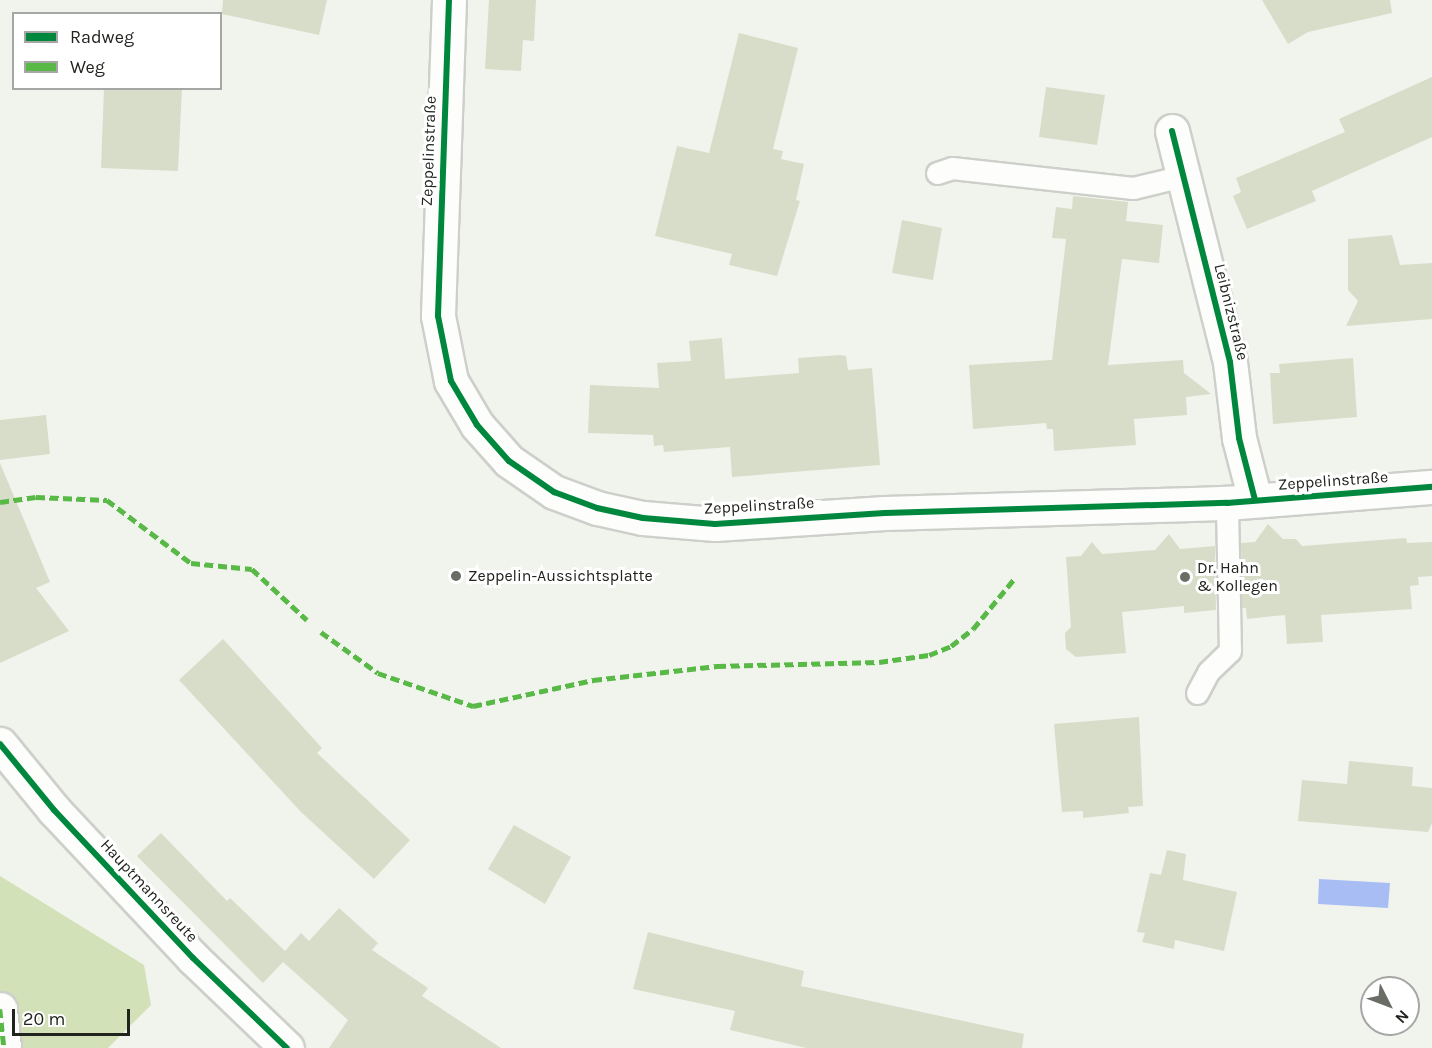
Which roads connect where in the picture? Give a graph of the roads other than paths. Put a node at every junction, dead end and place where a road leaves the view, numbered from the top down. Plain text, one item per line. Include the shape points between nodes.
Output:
1 (449, 0) edge
2 (1172, 131) dead end
3 (937, 172) dead end
4 (1183, 176) junction
5 (1432, 487) edge
6 (1241, 501) junction
7 (1197, 693) dead end
8 (0, 744) edge
9 (0, 1009) edge
10 (4, 1048) edge
11 (287, 1048) edge

1 - 6 street, Zeppelinstraße via 438,316 451,381 477,425 509,461 554,492 643,518 715,524 885,513
2 - 4 street, Leibnizstraße
3 - 4 lane via 952,168 1133,188
4 - 6 street, Leibnizstraße via 1230,362
5 - 6 street, Zeppelinstraße
6 - 7 lane via 1230,651 1208,672
8 - 11 street, Hauptmannsreute via 54,810 124,885
9 - 10 street

